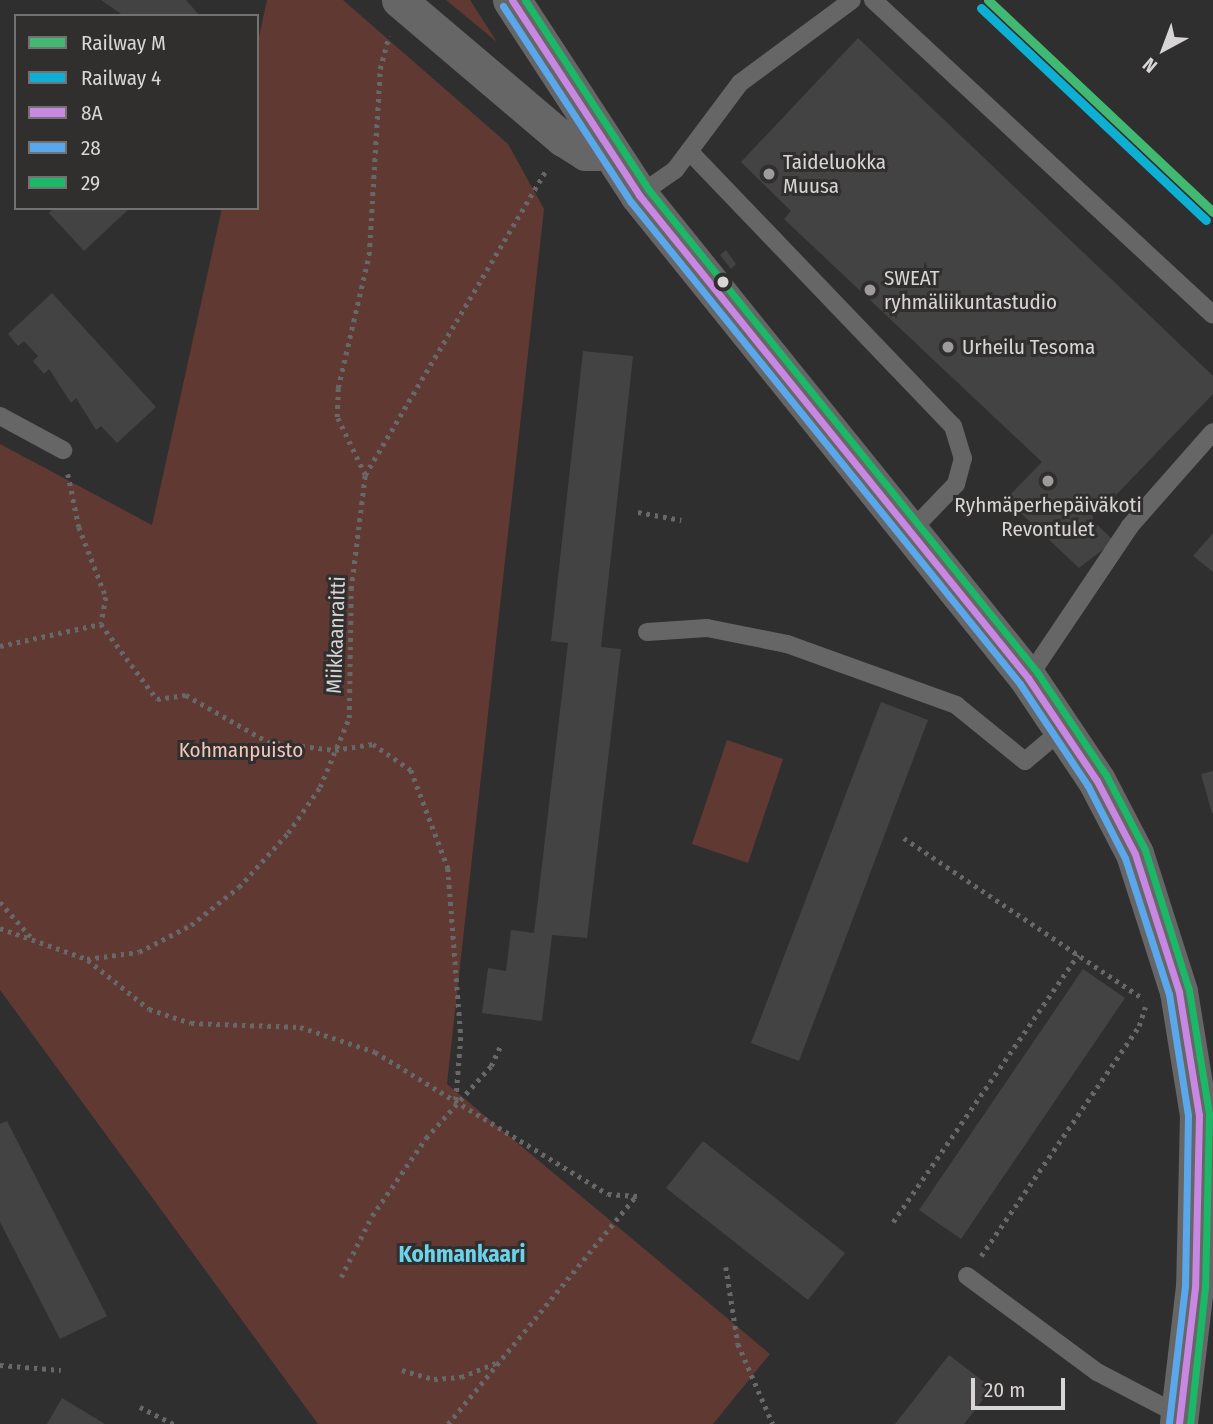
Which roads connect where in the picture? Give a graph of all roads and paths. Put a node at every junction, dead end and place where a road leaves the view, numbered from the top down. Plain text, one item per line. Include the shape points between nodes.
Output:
1 (512, 0) edge
2 (852, 0) edge
3 (873, 0) edge
4 (396, 11) edge
5 (563, 139) junction
6 (689, 151) junction
7 (610, 153) junction
8 (639, 195) junction
9 (1213, 315) edge
10 (0, 416) edge
11 (1213, 432) edge
12 (63, 450) joint
13 (365, 474) junction
14 (638, 512) dead end
15 (681, 520) dead end
16 (910, 532) junction
17 (101, 624) junction
18 (647, 632) dead end
19 (0, 646) edge
20 (1028, 678) junction
21 (1064, 728) junction
22 (335, 750) junction
23 (904, 838) dead end
24 (0, 902) edge
25 (0, 928) edge
26 (31, 938) junction
27 (1078, 955) junction
28 (87, 959) junction
29 (500, 1047) dead end
30 (456, 1100) junction
31 (1207, 1195) edge
32 (893, 1222) dead end
33 (726, 1267) dead end
34 (967, 1276) joint
35 (341, 1277) dead end
36 (497, 1363) junction
37 (0, 1365) edge
38 (61, 1370) dead end
39 (402, 1370) dead end
40 (140, 1407) dead end
41 (1180, 1420) edge
42 (174, 1424) edge
43 (448, 1424) edge
44 (773, 1424) edge

1 - 7 street
2 - 6 lane via 740,83
3 - 9 lane
4 - 5 street
4 - 13 path via 380,69 369,255 338,388 338,417
5 - 7 street via 585,153
5 - 13 path, Miikkaanraitti
6 - 8 lane via 675,170
6 - 16 lane via 953,426 964,458 956,484
7 - 8 street
8 - 16 street
10 - 12 lane
11 - 20 lane via 1130,526
12 - 17 path via 79,527 106,597
13 - 22 path, Miikkaanraitti via 351,589 349,718
14 - 15 path
16 - 20 street
17 - 19 path
17 - 22 path via 158,698 186,695 268,742
18 - 21 lane via 707,628 787,644 956,705 1024,761
20 - 21 street
21 - 31 street via 1117,817 1164,935 1190,1042
22 - 28 path, Miikkaanraitti via 320,787 288,833 239,887 191,925 139,952
22 - 30 path via 373,744 411,770 448,868 461,1037
23 - 27 path
24 - 26 path
25 - 26 path, Miikkaanraitti
26 - 28 path, Miikkaanraitti
27 - 32 path
27 - 34 path via 1146,1001 1139,1026
28 - 30 path via 149,1009 191,1023 300,1027 375,1052
29 - 30 path via 491,1066
30 - 35 path via 372,1216
30 - 36 path via 608,1194 637,1196
31 - 41 street
33 - 44 path via 738,1344
34 - 41 lane via 1097,1372
36 - 39 path via 461,1377 434,1379
36 - 43 path
37 - 38 path
40 - 42 path

